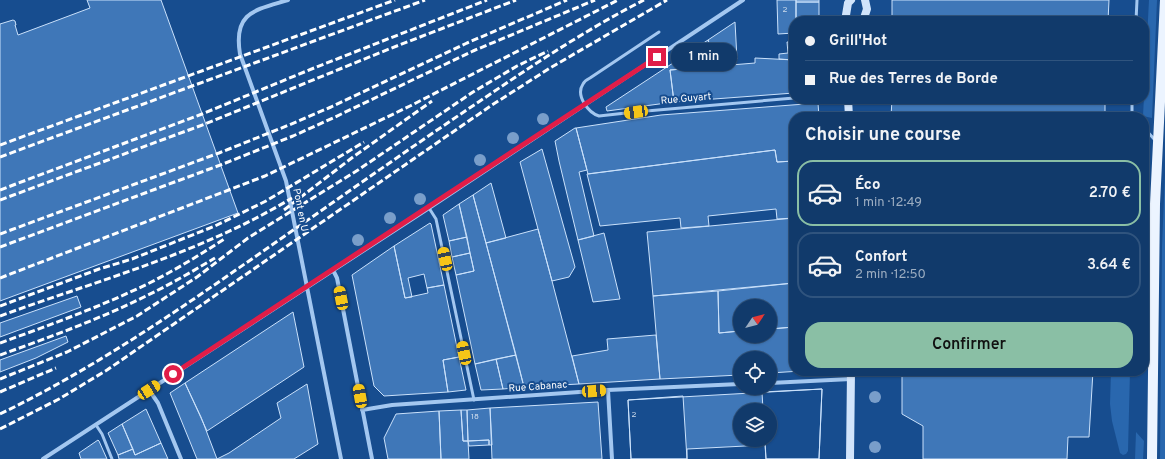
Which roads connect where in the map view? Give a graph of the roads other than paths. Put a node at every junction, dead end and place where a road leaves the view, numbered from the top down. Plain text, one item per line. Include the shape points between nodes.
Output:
1 (288, 0) edge
2 (743, 0) edge
3 (850, 0) edge
4 (865, 0) edge
5 (1137, 0) edge
6 (1165, 0) edge
7 (846, 16) edge
8 (864, 16) edge
9 (1136, 16) edge
10 (659, 32) dead end
11 (789, 98) edge
12 (585, 104) junction
13 (1149, 134) edge
14 (1158, 144) junction
15 (429, 208) junction
16 (333, 270) junction
17 (841, 376) edge
18 (851, 376) edge
19 (777, 382) edge
20 (733, 384) edge
21 (149, 390) junction
22 (608, 390) junction
23 (474, 400) junction
24 (362, 410) junction
25 (96, 425) junction
26 (44, 459) edge
27 (112, 459) edge
28 (181, 459) edge
29 (341, 459) edge
30 (372, 459) edge
31 (612, 459) edge
32 (850, 459) edge
33 (1152, 459) edge

1 - 29 street, Pont en U via 250,14 242,21 238,40 240,54 286,181
2 - 12 street
3 - 7 street
4 - 8 street
5 - 9 lane
6 - 14 main road
10 - 12 lane via 583,84 580,92
11 - 12 lane, Rue Guyart via 599,116 591,112
12 - 15 street
13 - 14 lane
14 - 33 main road
15 - 16 street
15 - 23 lane via 436,219
16 - 21 street
16 - 24 street via 337,278
17 - 19 street
18 - 32 street
20 - 22 street, Rue Cabanac
21 - 25 street
21 - 28 street via 158,403
22 - 23 street, Rue Cabanac
22 - 31 street
23 - 24 street, Rue Cabanac via 392,405
24 - 30 street
25 - 26 street
25 - 27 lane

